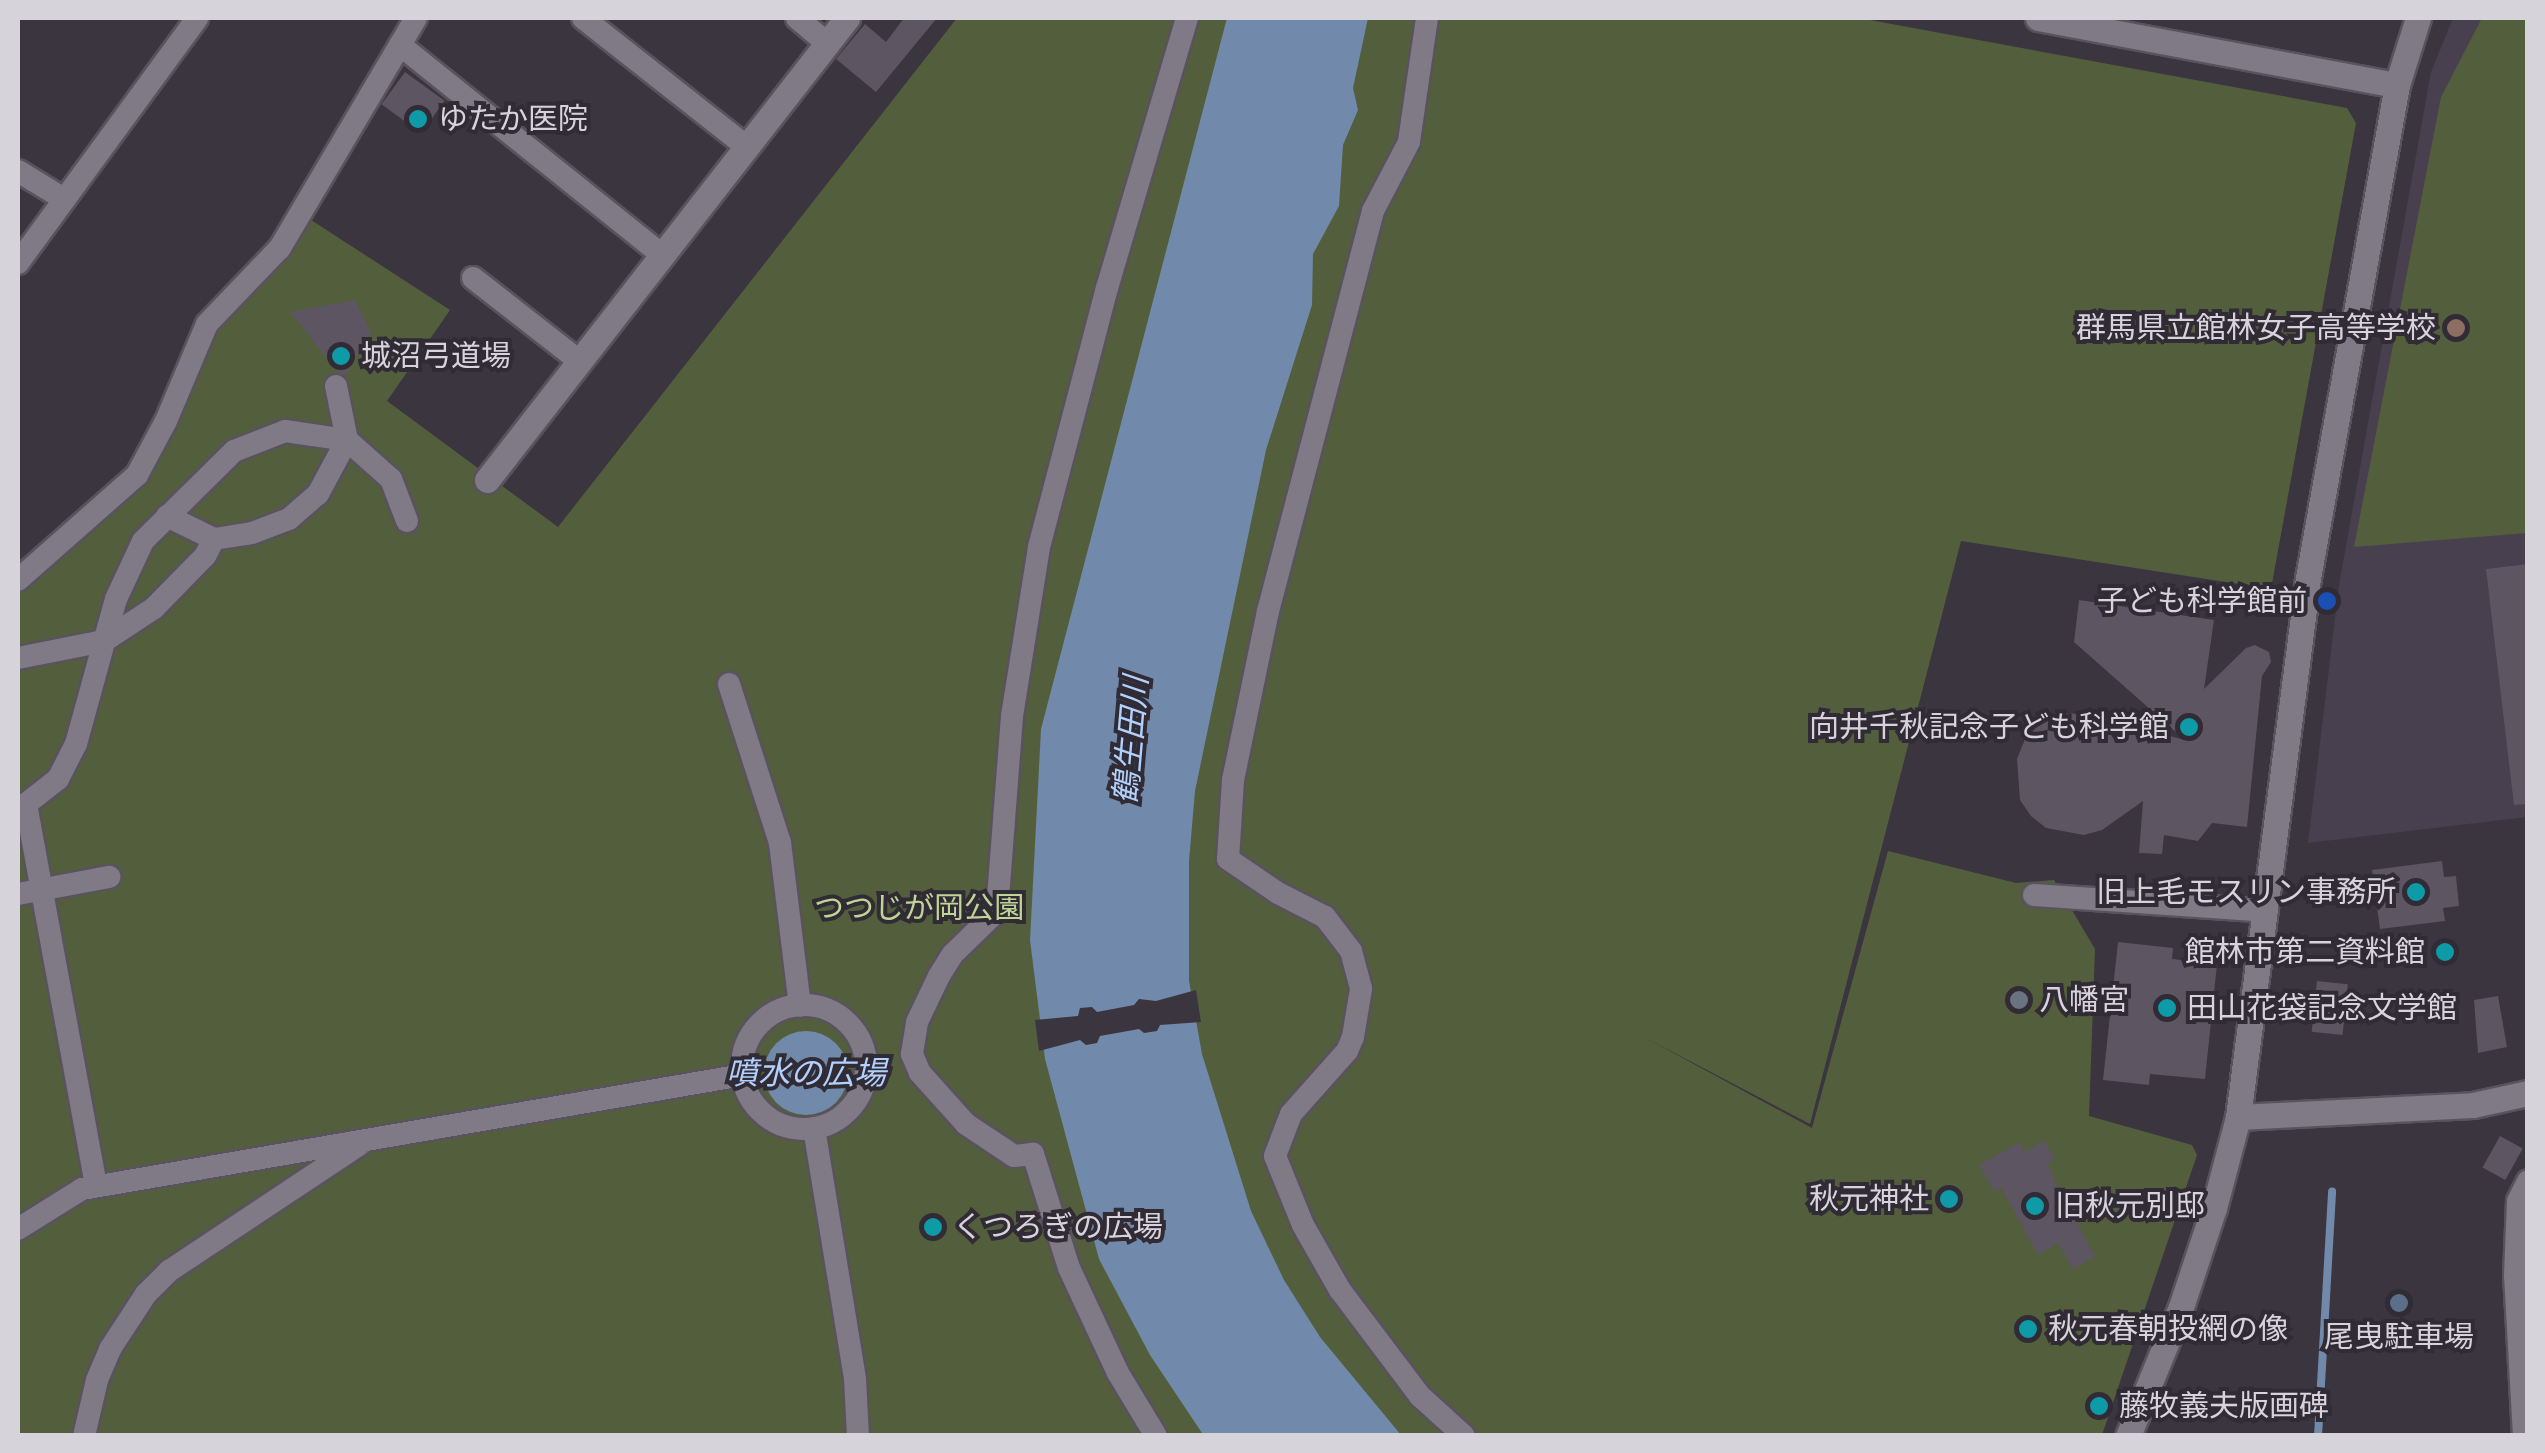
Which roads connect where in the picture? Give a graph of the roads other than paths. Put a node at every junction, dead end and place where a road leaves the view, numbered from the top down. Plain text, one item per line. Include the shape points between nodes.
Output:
1 (197, 18) edge
2 (416, 18) edge
3 (582, 18) edge
4 (796, 18) edge
5 (847, 18) edge
6 (1186, 18) edge
7 (1428, 18) edge
8 (2038, 18) edge
9 (2418, 18) edge
10 (828, 44) junction
11 (400, 45) junction
12 (2397, 85) junction
13 (747, 147) junction
14 (18, 171) edge
15 (64, 200) junction
16 (662, 255) junction
17 (18, 263) edge
18 (474, 278) dead end
19 (578, 360) junction
20 (336, 386) dead end
21 (346, 440) junction
22 (488, 480) dead end
23 (167, 516) junction
24 (407, 521) dead end
25 (214, 539) junction
26 (18, 580) edge
27 (104, 641) junction
28 (18, 658) edge
29 (729, 684) dead end
30 (22, 805) edge
31 (109, 876) dead end
32 (29, 893) edge
33 (2034, 895) dead end
34 (2266, 910) junction
35 (800, 1006) junction
36 (743, 1075) junction
37 (2528, 1093) edge
38 (2238, 1117) junction
39 (814, 1128) junction
40 (367, 1140) junction
41 (2528, 1181) edge
42 (96, 1186) junction
43 (18, 1229) edge
44 (84, 1436) edge
45 (858, 1436) edge
46 (1156, 1436) edge
47 (1464, 1436) edge
48 (2128, 1436) edge
49 (2524, 1436) edge

1 - 15 street
2 - 11 street
3 - 13 street
4 - 10 street
5 - 10 street
6 - 46 street via 1039,547 1012,716 997,911 938,976 917,1022 912,1054 920,1074 966,1124 1014,1156 1033,1154 1069,1268
7 - 47 street via 1409,142 1373,211 1268,611 1233,780 1228,858 1325,917 1351,951 1361,989 1352,1037 1292,1114 1275,1156 1302,1225 1340,1290 1420,1396
8 - 12 street
9 - 12 street
10 - 13 street
11 - 16 street
11 - 26 street via 280,248 207,324 136,475
12 - 34 street via 2308,578
13 - 16 street
14 - 15 street
15 - 17 street
16 - 19 street
18 - 19 street
19 - 22 street
20 - 21 street
21 - 23 street via 285,432 234,451
21 - 24 street via 391,478
21 - 25 street via 318,494 289,519
23 - 25 street
23 - 27 street via 143,541
25 - 27 street via 154,608
27 - 28 street
27 - 30 street via 76,744 58,779
29 - 35 street via 780,843
30 - 32 street
31 - 32 street
32 - 42 street
33 - 34 street
34 - 38 street
35 - 36 street via 760,1024 744,1054
35 - 39 street via 843,1019 866,1060 851,1108
36 - 39 street via 750,1097 772,1120
36 - 40 street
37 - 38 street via 2473,1104
38 - 48 street via 2181,1307
39 - 45 street via 856,1379
40 - 42 street
40 - 44 street via 169,1270 146,1294 110,1350
41 - 49 street via 2518,1201 2516,1276
42 - 43 street via 58,1200

